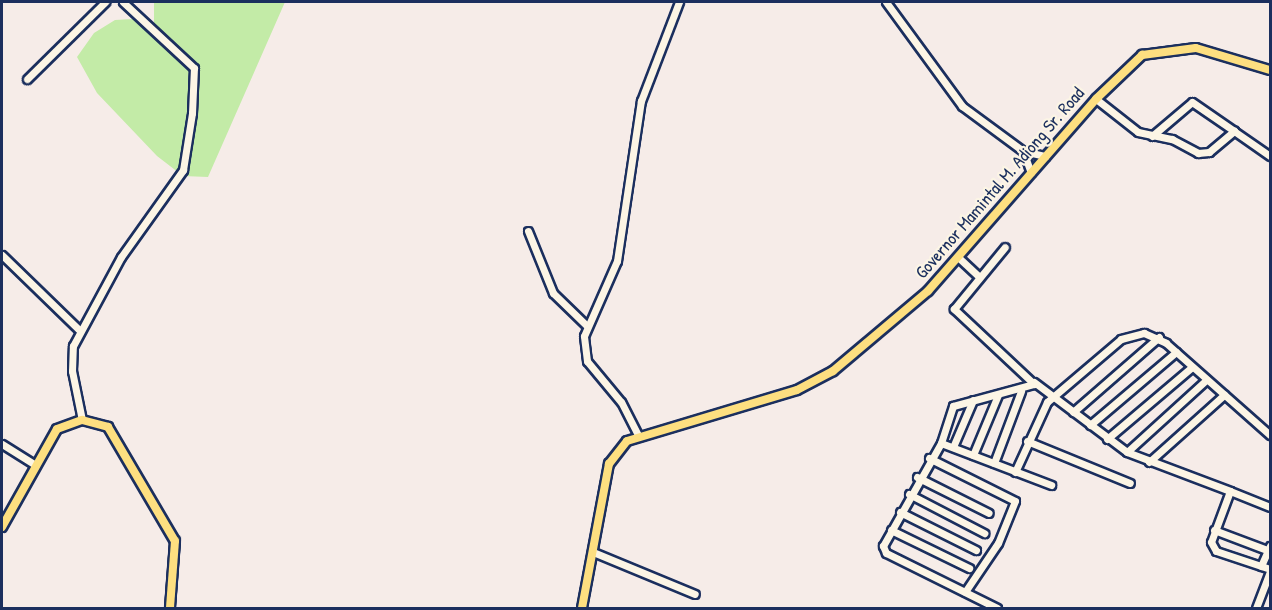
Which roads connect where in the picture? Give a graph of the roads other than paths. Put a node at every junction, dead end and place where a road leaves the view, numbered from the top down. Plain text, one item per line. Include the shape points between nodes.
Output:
1 (105, 2) edge
2 (123, 2) edge
3 (679, 2) edge
4 (886, 2) edge
5 (1270, 70) edge
6 (27, 79) dead end
7 (1095, 99) junction
8 (1234, 131) junction
9 (1152, 136) junction
10 (1023, 151) junction
11 (1045, 156) junction
12 (1270, 156) edge
13 (1031, 173) junction
14 (528, 231) dead end
15 (1005, 247) dead end
16 (2, 255) edge
17 (959, 258) junction
18 (978, 276) junction
19 (586, 325) junction
20 (79, 330) junction
21 (1159, 337) junction
22 (1176, 351) junction
23 (1192, 366) junction
24 (1206, 380) junction
25 (1034, 382) junction
26 (1021, 391) junction
27 (999, 395) junction
28 (1224, 395) junction
29 (1054, 396) junction
30 (973, 400) junction
31 (1073, 412) junction
32 (82, 420) junction
33 (1090, 425) junction
34 (638, 435) junction
35 (1270, 435) edge
36 (1107, 439) junction
37 (1027, 441) junction
38 (941, 443) junction
39 (2, 444) edge
40 (953, 447) junction
41 (1126, 452) junction
42 (974, 455) junction
43 (929, 458) junction
44 (1149, 462) junction
45 (993, 463) junction
46 (35, 465) junction
47 (1015, 472) junction
48 (917, 477) junction
49 (1130, 483) dead end
50 (1051, 485) dead end
51 (1230, 491) junction
52 (909, 494) junction
53 (1270, 507) edge
54 (900, 512) junction
55 (989, 513) dead end
56 (2, 527) edge
57 (891, 530) junction
58 (1214, 530) junction
59 (984, 532) dead end
60 (1269, 548) edge
61 (976, 550) dead end
62 (593, 552) junction
63 (1261, 566) junction
64 (969, 568) dead end
65 (1270, 571) edge
66 (965, 591) junction
67 (695, 594) dead end
68 (170, 609) edge
69 (582, 609) edge
70 (998, 609) edge
71 (1256, 609) edge

1 - 6 street
2 - 20 street via 194,68 191,123 183,170 121,257
3 - 19 street via 641,100 637,159 617,261
4 - 10 street via 944,88
5 - 7 main road, Governor Mamintal M. Adiong Sr. Road via 1196,48 1157,49 1128,65
7 - 9 street via 1128,127
7 - 11 main road, Governor Mamintal M. Adiong Sr. Road
8 - 9 street via 1204,154
8 - 9 street via 1192,102
8 - 12 street
10 - 11 street
10 - 13 street
11 - 13 main road, Governor Mamintal M. Adiong Sr. Road
13 - 17 main road, Governor Mamintal M. Adiong Sr. Road
14 - 19 street via 553,293
15 - 18 street
16 - 20 street
17 - 18 street
17 - 34 main road, Governor Mamintal M. Adiong Sr. Road via 928,291 817,381
18 - 25 street via 956,302 955,312
19 - 34 street via 587,361 621,402
20 - 32 street via 71,357
21 - 22 street
21 - 29 street via 1144,333 1121,339
21 - 31 street
22 - 23 street
22 - 33 street
23 - 24 street
23 - 36 street
24 - 28 street
24 - 41 street
25 - 26 street
25 - 29 street
26 - 27 street
26 - 45 street
27 - 30 street
27 - 42 street
28 - 35 street
28 - 44 street
29 - 31 street
29 - 37 street via 1042,407
30 - 38 street via 953,406
30 - 40 street
31 - 33 street
32 - 46 main road via 57,429
32 - 68 main road via 97,422 115,435 168,522 177,559
33 - 36 street
34 - 62 main road, Governor Mamintal M. Adiong Sr. Road via 609,464
36 - 41 street
37 - 47 street
37 - 49 street
38 - 40 street
38 - 43 street
39 - 46 street
40 - 42 street
41 - 44 street
42 - 45 street
43 - 48 street
43 - 66 street via 1015,501 998,543
44 - 51 street
45 - 47 street
46 - 56 main road
47 - 50 street
48 - 52 street
48 - 55 street
51 - 53 street
51 - 58 street
52 - 54 street
52 - 59 street
54 - 57 street
54 - 61 street
57 - 64 street
57 - 66 street via 883,546 886,553
58 - 60 street
58 - 63 street via 1213,549
60 - 63 street
62 - 67 street
62 - 69 main road, Governor Mamintal M. Adiong Sr. Road
63 - 65 street
65 - 71 street
66 - 70 street

